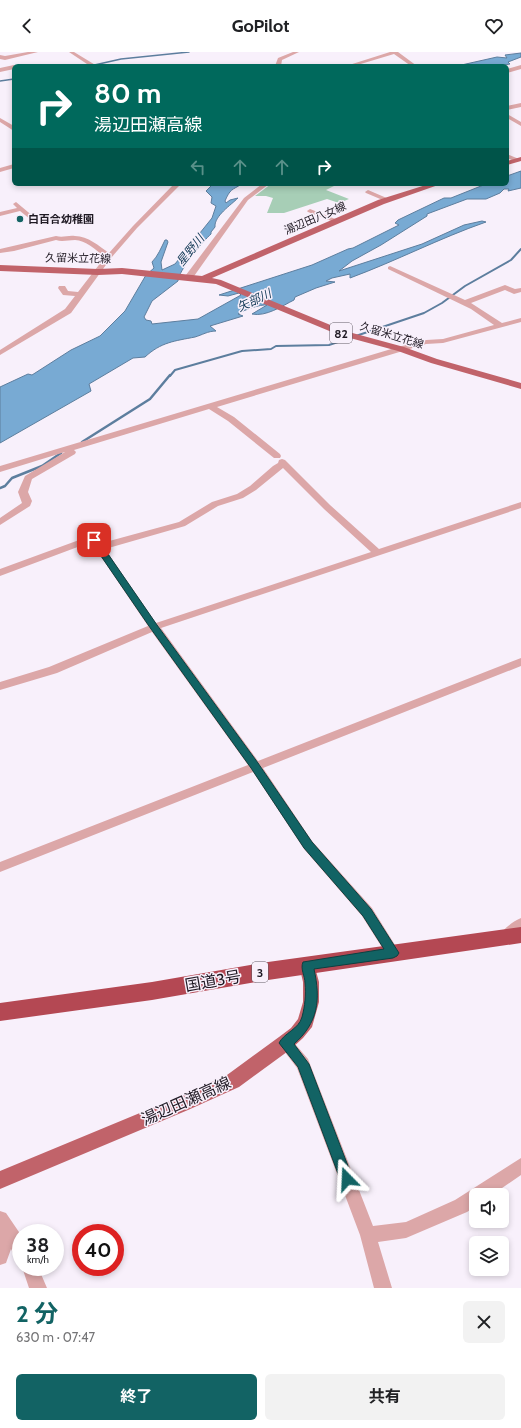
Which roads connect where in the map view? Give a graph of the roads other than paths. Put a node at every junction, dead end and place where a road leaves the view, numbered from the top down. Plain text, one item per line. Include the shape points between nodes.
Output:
1 (36, 52) edge
2 (71, 52) edge
3 (297, 52) edge
4 (395, 52) edge
5 (3, 57) edge
6 (15, 64) edge
7 (91, 64) edge
8 (279, 64) edge
9 (356, 64) edge
10 (411, 64) edge
11 (520, 68) edge
12 (12, 69) edge
13 (0, 70) edge
14 (509, 71) edge
15 (521, 105) edge
16 (509, 108) edge
17 (509, 117) edge
18 (0, 120) edge
19 (521, 124) edge
20 (12, 129) edge
21 (509, 156) edge
22 (519, 159) edge
23 (509, 162) edge
24 (12, 167) edge
25 (0, 170) edge
26 (176, 186) edge
27 (263, 186) edge
28 (427, 186) edge
29 (368, 192) dead end
30 (387, 200) junction
31 (15, 204) dead end
32 (22, 209) junction
33 (310, 211) dead end
34 (0, 214) edge
35 (32, 218) dead end
36 (336, 221) junction
37 (0, 251) edge
38 (109, 257) junction
39 (0, 268) edge
40 (390, 268) dead end
41 (98, 272) junction
42 (187, 277) junction
43 (203, 279) junction
44 (62, 288) dead end
45 (521, 290) edge
46 (81, 295) junction
47 (464, 303) junction
48 (521, 320) edge
49 (501, 326) junction
50 (401, 349) junction
51 (0, 353) edge
52 (521, 386) edge
53 (210, 406) junction
54 (81, 445) junction
55 (281, 461) junction
56 (0, 469) edge
57 (521, 505) edge
58 (0, 522) edge
59 (97, 544) junction
60 (378, 553) junction
61 (0, 573) edge
62 (154, 627) junction
63 (521, 662) edge
64 (0, 686) edge
65 (254, 766) junction
66 (0, 867) edge
67 (521, 924) edge
68 (513, 937) edge
69 (393, 953) junction
70 (307, 965) junction
71 (0, 1012) edge
72 (286, 1043) junction
73 (521, 1166) edge
74 (0, 1180) edge
75 (489, 1188) edge
76 (469, 1201) edge
77 (4, 1224) edge
78 (368, 1235) junction
79 (12, 1237) edge
80 (0, 1257) edge
81 (33, 1276) edge
82 (38, 1288) edge
83 (383, 1288) edge

1 - 5 street
2 - 7 street
3 - 8 street via 280,59
4 - 9 street
4 - 10 street
5 - 6 street
11 - 14 street
12 - 13 street
15 - 16 street
17 - 19 street
18 - 20 street
21 - 22 street
22 - 23 main road
24 - 25 street
26 - 38 street
27 - 42 street via 246,199
28 - 30 main road, 湯辺田八女線
29 - 30 street
30 - 36 main road, 湯辺田八女線
31 - 32 street
32 - 34 street
32 - 35 street
33 - 36 street
36 - 43 main road, 湯辺田八女線
37 - 38 street via 56,238 77,237 97,247
38 - 41 street
39 - 41 main road, 久留米立花線 / 82
40 - 47 street
41 - 42 main road, 久留米立花線 / 82 via 122,271
41 - 46 street
42 - 43 main road, 久留米立花線 / 82
43 - 50 main road, 久留米立花線 / 82 via 232,287 342,333
44 - 46 street via 66,293
45 - 47 street via 514,292 505,287
46 - 51 street via 68,311
47 - 49 street
48 - 49 street
49 - 50 street
50 - 52 main road, 久留米立花線 / 82
50 - 53 street
53 - 54 street
53 - 55 street
54 - 56 street
54 - 58 street via 80,448 28,478 24,492 27,504
55 - 59 street via 246,492 215,504 182,524
55 - 60 street via 326,507
57 - 60 street
59 - 61 street via 93,538
59 - 62 street
60 - 62 street
62 - 64 street via 52,670
62 - 65 street
63 - 65 street
65 - 66 street
65 - 69 street via 308,845 367,912
67 - 68 street
68 - 69 highway, 国道3号 / 3
69 - 70 highway, 国道3号 / 3
70 - 71 highway, 国道3号 / 3 via 152,991
70 - 72 main road, 湯辺田瀬高線 via 311,982 311,1002 306,1022
72 - 74 main road, 湯辺田瀬高線 via 233,1080
72 - 78 street via 303,1064
73 - 75 street
76 - 78 street via 406,1230
77 - 79 street
77 - 80 street
78 - 83 street
81 - 82 street

